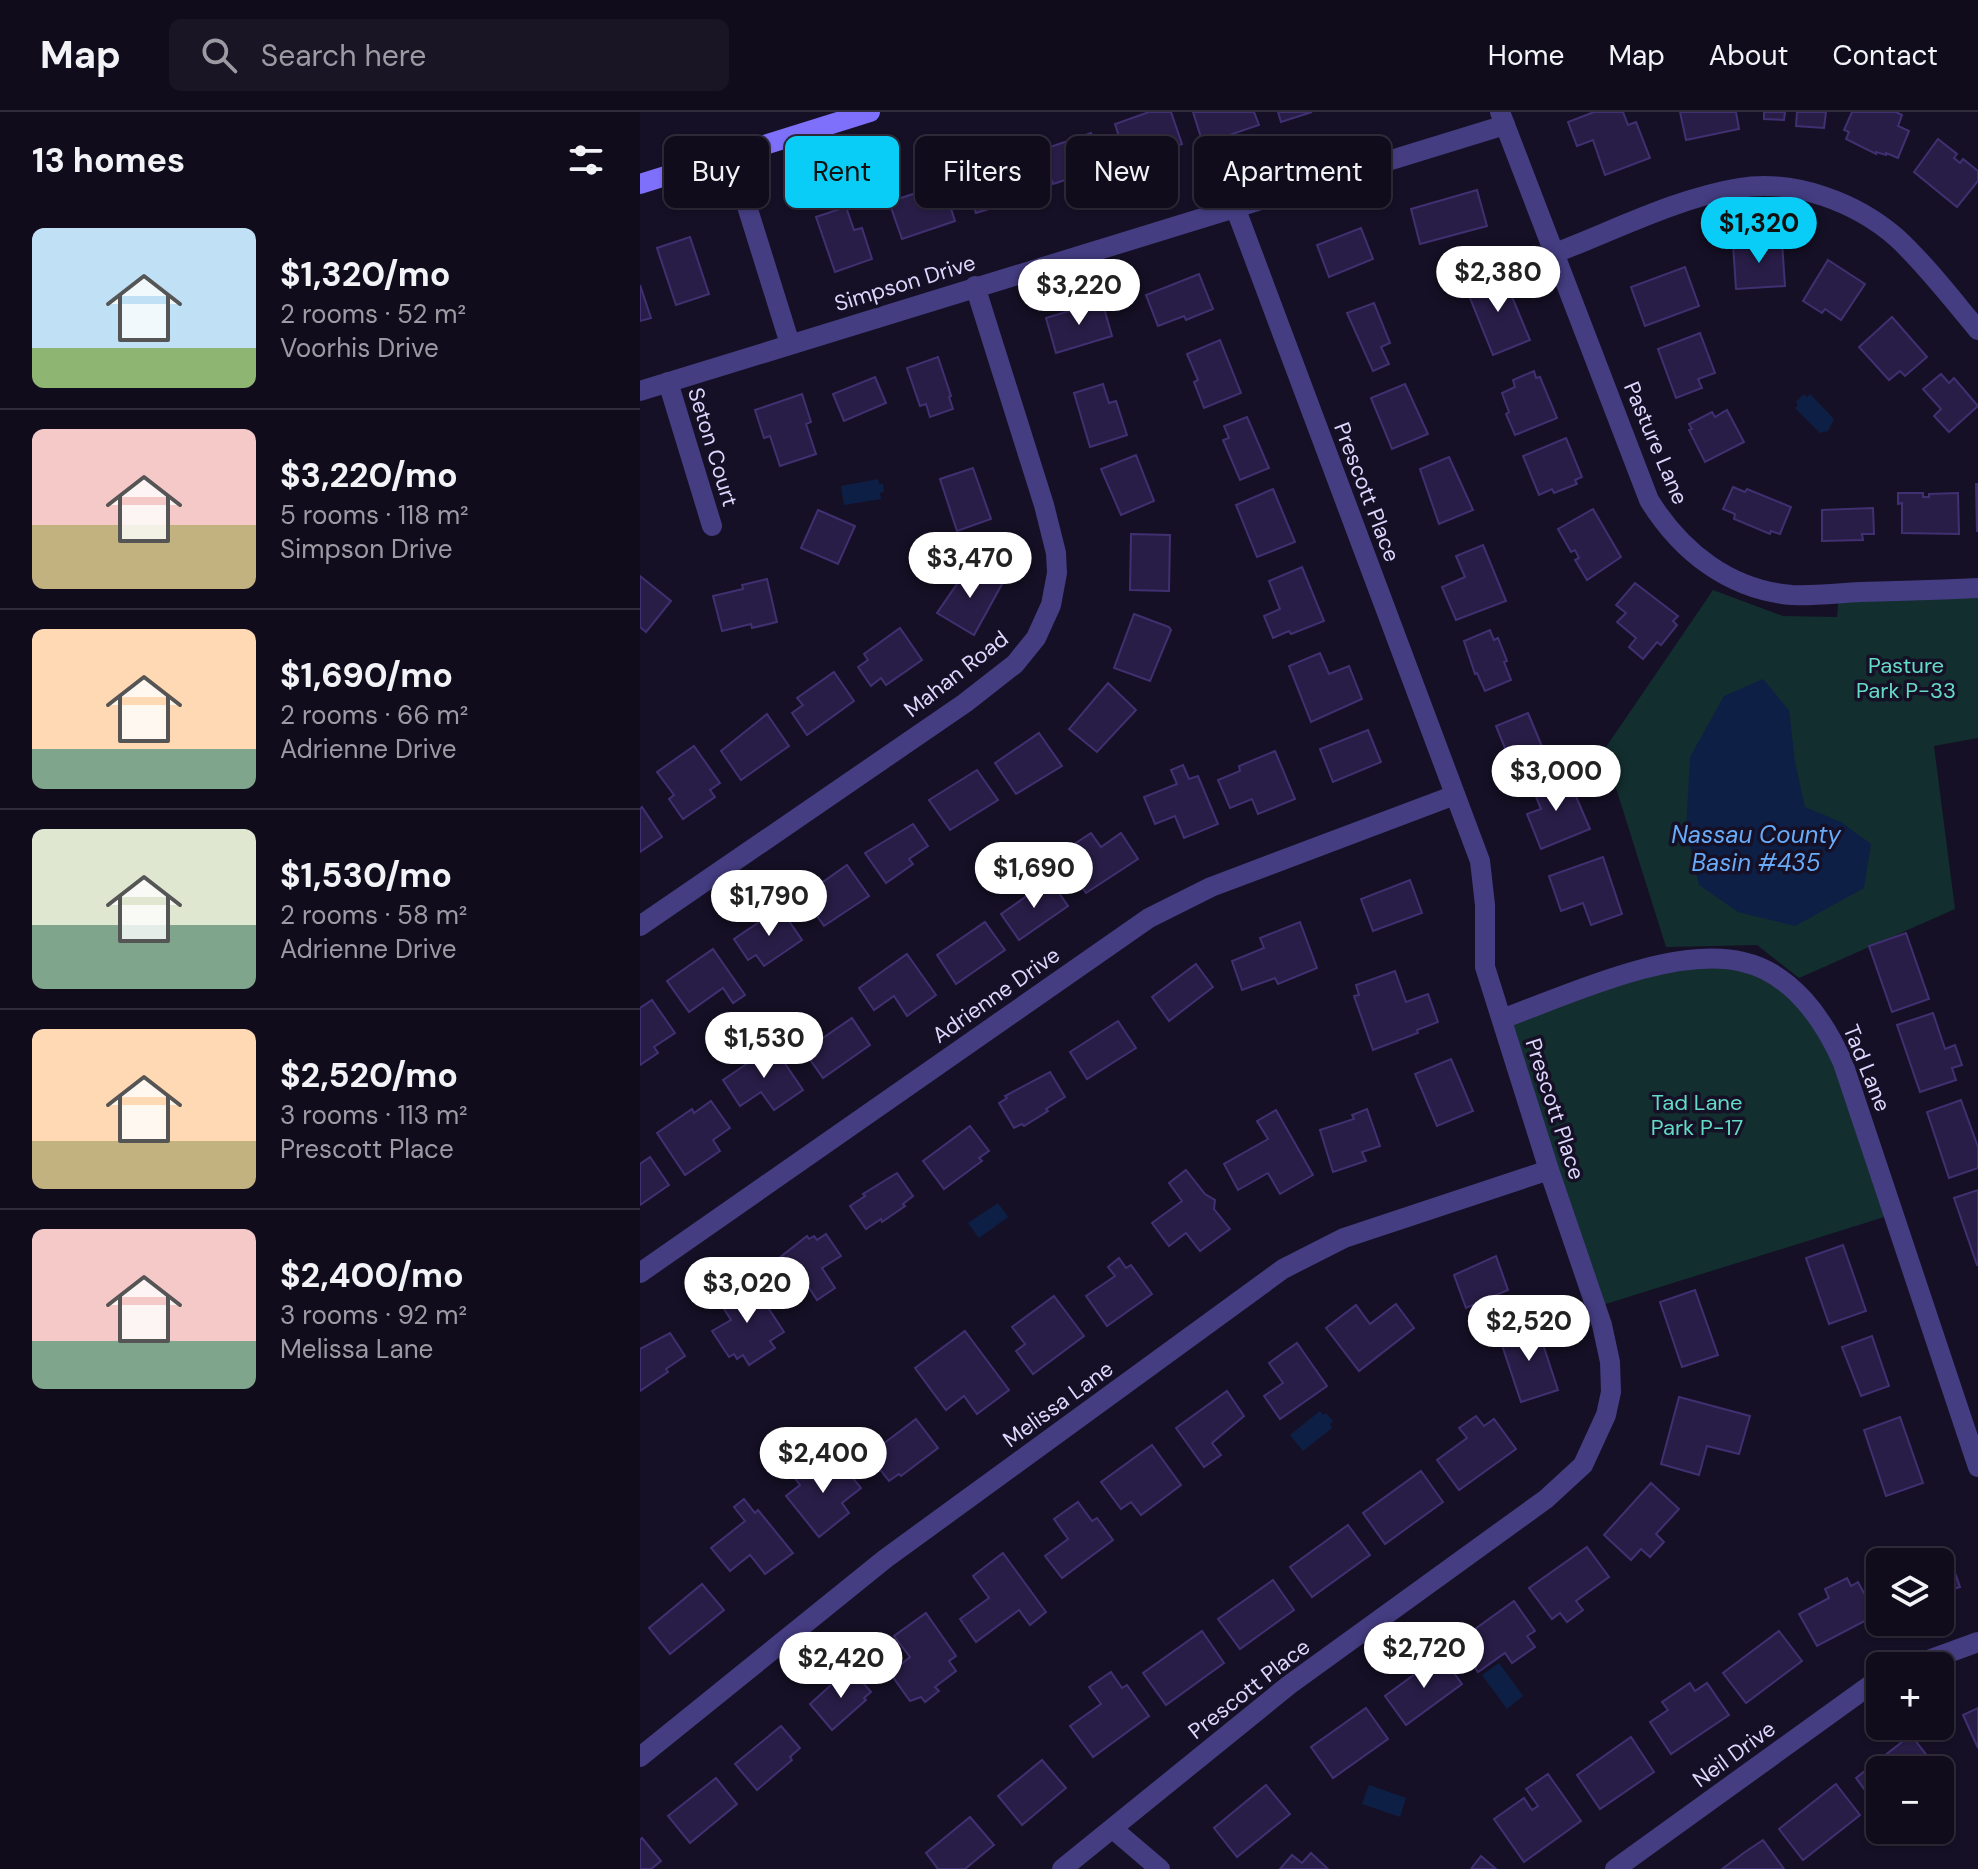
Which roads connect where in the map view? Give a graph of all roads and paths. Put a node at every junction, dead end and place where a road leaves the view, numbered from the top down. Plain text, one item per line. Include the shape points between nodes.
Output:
1 (870, 112) edge
2 (1503, 118) edge
3 (769, 143) edge
4 (1391, 155) edge
5 (664, 176) edge
6 (640, 184) edge
7 (748, 208) edge
8 (1232, 208) edge
9 (1235, 208) edge
10 (1555, 253) junction
11 (975, 286) junction
12 (1978, 330) edge
13 (790, 344) junction
14 (668, 382) junction
15 (640, 391) edge
16 (712, 526) dead end
17 (1978, 588) edge
18 (1455, 795) junction
19 (640, 926) edge
20 (1502, 1019) junction
21 (1549, 1170) junction
22 (640, 1273) edge
23 (1978, 1467) edge
24 (1978, 1642) edge
25 (1950, 1652) edge
26 (1866, 1688) edge
27 (640, 1757) edge
28 (1113, 1829) junction
29 (1062, 1869) edge
30 (1160, 1869) edge
31 (1615, 1869) edge

1 - 3 main road
2 - 4 street, Simpson Drive
2 - 10 street, Pasture Lane
5 - 6 main road
7 - 13 street
8 - 11 street, Simpson Drive
9 - 18 street, Prescott Place
10 - 12 street via 1693,199 1740,187 1779,187 1839,202 1867,216 1898,239
10 - 17 street, Pasture Lane via 1649,500 1685,547 1718,573 1756,589 1792,595
11 - 13 street, Simpson Drive
11 - 19 street, Mahan Road via 1056,553 1051,605 1036,638 1015,664 965,703
13 - 14 street, Simpson Drive
14 - 15 street, Simpson Drive
14 - 16 street, Seton Court
18 - 20 street, Prescott Place via 1480,861 1485,967
18 - 22 street, Adrienne Drive via 1211,887 1149,918
20 - 21 street, Prescott Place
20 - 23 street, Tad Lane via 1638,971 1702,958 1744,962 1791,988 1831,1036 1843,1063
21 - 27 street, Melissa Lane via 1344,1238 1283,1269 885,1559
21 - 28 street, Prescott Place via 1610,1362 1606,1415 1583,1465 1546,1499 1289,1685
24 - 25 street
26 - 31 street, Neil Drive
28 - 29 street, Prescott Place
28 - 30 street

